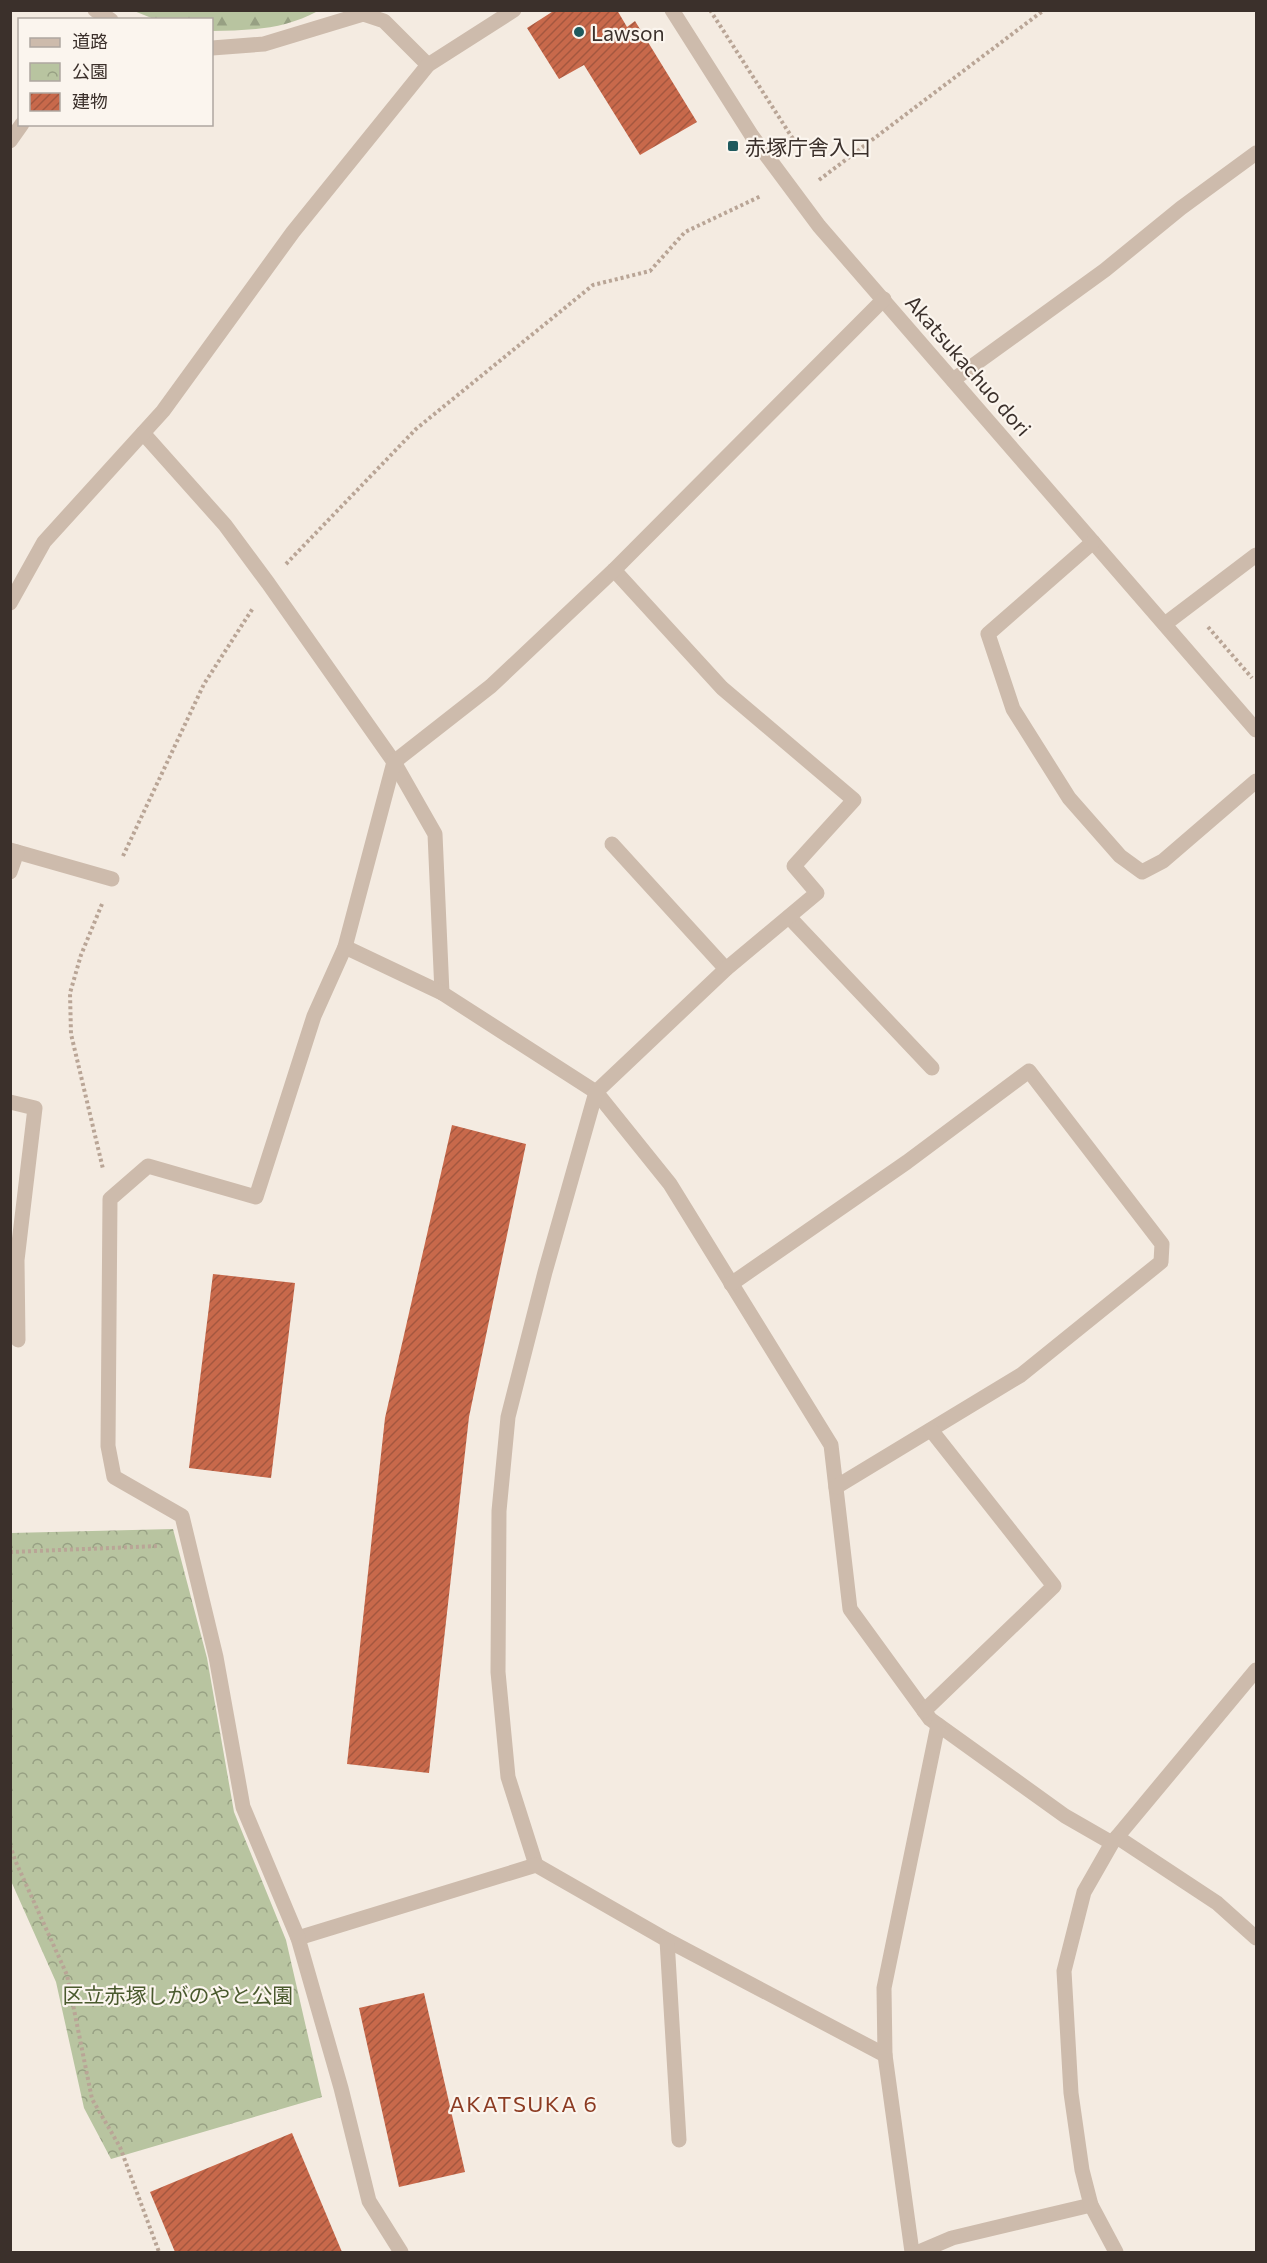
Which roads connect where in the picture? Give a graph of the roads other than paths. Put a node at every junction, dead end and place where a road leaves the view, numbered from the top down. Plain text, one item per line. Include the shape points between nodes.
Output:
1 (514, 10) edge
2 (672, 10) edge
3 (213, 48) edge
4 (428, 65) junction
5 (21, 126) edge
6 (10, 141) edge
7 (1257, 153) edge
8 (884, 299) junction
9 (953, 380) junction
10 (143, 433) junction
11 (1093, 542) junction
12 (1257, 555) edge
13 (615, 570) junction
14 (10, 603) edge
15 (1165, 624) junction
16 (1257, 730) edge
17 (394, 762) junction
18 (1257, 781) edge
19 (612, 844) dead end
20 (14, 851) edge
21 (10, 872) edge
22 (112, 879) dead end
23 (789, 917) junction
24 (345, 947) junction
25 (726, 969) junction
26 (442, 993) junction
27 (932, 1068) dead end
28 (596, 1092) junction
29 (10, 1102) edge
30 (18, 1191) edge
31 (14, 1266) edge
32 (731, 1284) junction
33 (18, 1340) dead end
34 (931, 1430) junction
35 (836, 1487) junction
36 (1257, 1671) edge
37 (924, 1711) junction
38 (938, 1725) junction
39 (1114, 1840) junction
40 (536, 1865) junction
41 (297, 1938) junction
42 (1257, 1938) edge
43 (667, 1940) junction
44 (885, 2055) junction
45 (679, 2140) dead end
46 (1091, 2205) junction
47 (401, 2253) edge
48 (912, 2253) edge
49 (919, 2253) edge
50 (1116, 2253) edge

1 - 4 street
2 - 8 street, Akatsukachuo dori via 752,136 819,226
3 - 4 street via 264,44 363,15 384,21
4 - 10 street via 293,232
5 - 6 street
7 - 9 street
8 - 9 street, Akatsukachuo dori
8 - 13 street
9 - 11 street, Akatsukachuo dori
10 - 14 street via 44,542
10 - 17 street via 225,525
11 - 15 street, Akatsukachuo dori
11 - 18 street via 988,634 1013,709 1069,798 1120,856 1142,872 1163,861
12 - 15 street
13 - 17 street via 491,686
13 - 23 street via 722,688 854,800 794,866 817,893
15 - 16 street, Akatsukachuo dori
17 - 24 street
17 - 26 street via 435,834
19 - 25 street
20 - 21 street
20 - 22 street
23 - 25 street
23 - 27 street
24 - 26 street
24 - 41 street via 314,1016 256,1197 148,1166 110,1199 108,1446 114,1477 182,1516 216,1657 243,1808
25 - 28 street
26 - 28 street
28 - 32 street via 670,1184
28 - 40 street via 544,1272 508,1417 499,1511 498,1672 508,1777
29 - 30 street via 35,1108
30 - 31 street
31 - 33 street
32 - 34 street via 907,1162 1029,1071 1162,1244 1161,1262 1021,1375
32 - 35 street via 831,1445
34 - 35 street
34 - 37 street via 1054,1586
35 - 37 street via 850,1609
36 - 39 street
37 - 38 street
38 - 39 street via 1065,1816
38 - 44 street via 884,1988
39 - 42 street via 1217,1904
39 - 46 street via 1084,1892 1064,1971 1071,2092
40 - 41 street
40 - 43 street
41 - 47 street via 369,2201
43 - 44 street
43 - 45 street
44 - 48 street
46 - 49 street via 952,2238
46 - 50 street

